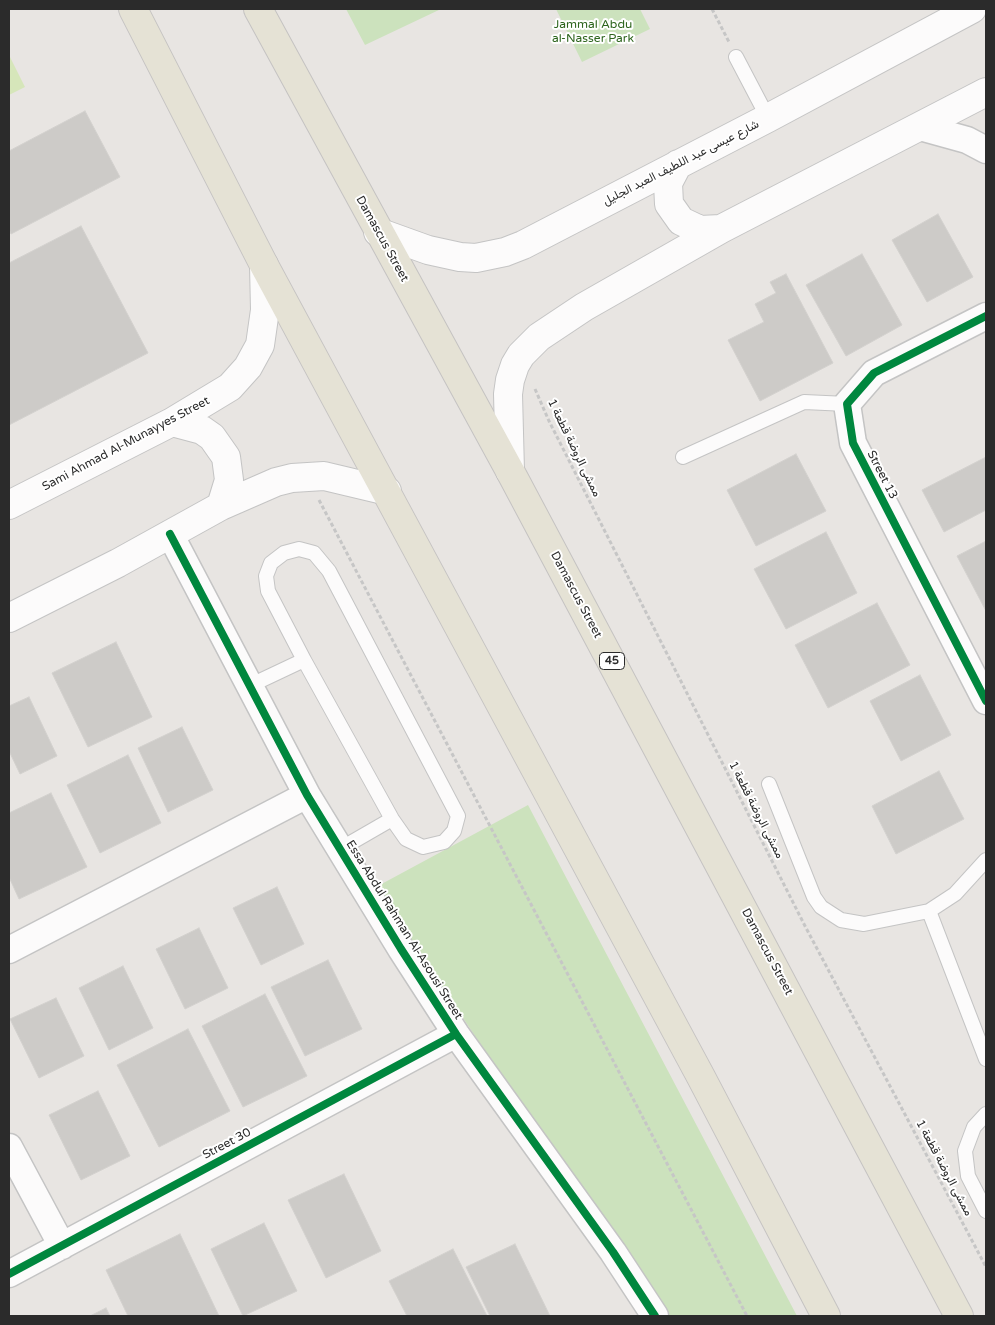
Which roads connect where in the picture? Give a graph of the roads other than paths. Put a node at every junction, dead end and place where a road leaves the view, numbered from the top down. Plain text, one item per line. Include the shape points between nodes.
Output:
1 (133, 9) edge
2 (258, 9) edge
3 (972, 9) edge
4 (736, 57) road end
5 (986, 92) edge
6 (768, 118) junction
7 (920, 127) junction
8 (986, 150) edge
9 (678, 164) junction
10 (721, 229) junction
11 (378, 232) junction
12 (264, 265) junction
13 (986, 316) edge
14 (847, 404) junction
15 (172, 422) junction
16 (683, 457) dead end
17 (510, 471) junction
18 (387, 491) junction
19 (9, 505) edge
20 (220, 506) junction
21 (170, 534) junction
22 (9, 618) edge
23 (304, 660) junction
24 (249, 686) junction
25 (986, 701) edge
26 (769, 784) dead end
27 (307, 795) junction
28 (392, 819) junction
29 (340, 849) junction
30 (986, 860) edge
31 (929, 911) junction
32 (9, 950) edge
33 (456, 1034) junction
34 (986, 1059) edge
35 (986, 1114) edge
36 (9, 1147) edge
37 (986, 1211) edge
38 (62, 1246) junction
39 (9, 1274) edge
40 (656, 1316) edge
41 (826, 1316) edge
42 (959, 1316) edge

1 - 12 main road
2 - 11 main road, Damascus Street / 45
3 - 6 main road, شارع عيسى عبد اللطيف العبد الجليل
4 - 6 lane
5 - 7 main road
6 - 9 main road, شارع عيسى عبد اللطيف العبد الجليل
7 - 8 street via 967,140
7 - 10 main road
9 - 10 main road via 668,183 669,204 681,221 700,230
9 - 11 main road, شارع عيسى عبد اللطيف العبد الجليل via 523,245 491,256 476,258 445,254
10 - 17 main road via 584,307 539,337 521,355 515,365 508,394
11 - 17 main road, Damascus Street / 45
12 - 15 main road, Sami Ahmad Al-Munayyes Street via 264,329 254,356 230,387
12 - 18 main road
13 - 14 street via 874,372
14 - 16 lane via 804,402
14 - 25 street, Street 13 via 853,443
15 - 19 main road, Sami Ahmad Al-Munayyes Street
15 - 20 main road via 202,430 223,451 229,470
17 - 42 main road, Damascus Street / 45
18 - 20 main road via 324,476 306,477 268,485
18 - 41 main road
20 - 21 main road
21 - 22 main road
21 - 24 street, Essa Abdul Rahman Al-Asousi Street
23 - 24 lane
23 - 28 lane
23 - 28 lane via 268,591 266,576 271,563 284,553 299,549 314,553 329,571 458,816 454,832 444,842 423,847 406,839
24 - 27 street, Essa Abdul Rahman Al-Asousi Street
26 - 31 lane via 814,897 830,914 864,924
27 - 29 street, Essa Abdul Rahman Al-Asousi Street
27 - 32 street
28 - 29 lane
29 - 33 street, Essa Abdul Rahman Al-Asousi Street
30 - 31 lane via 955,894
31 - 34 lane
33 - 38 street, Street 30
33 - 40 street, Essa Abdul Rahman Al-Asousi Street
35 - 37 lane via 974,1127 965,1151 968,1176
36 - 38 street
38 - 39 street, Street 30

